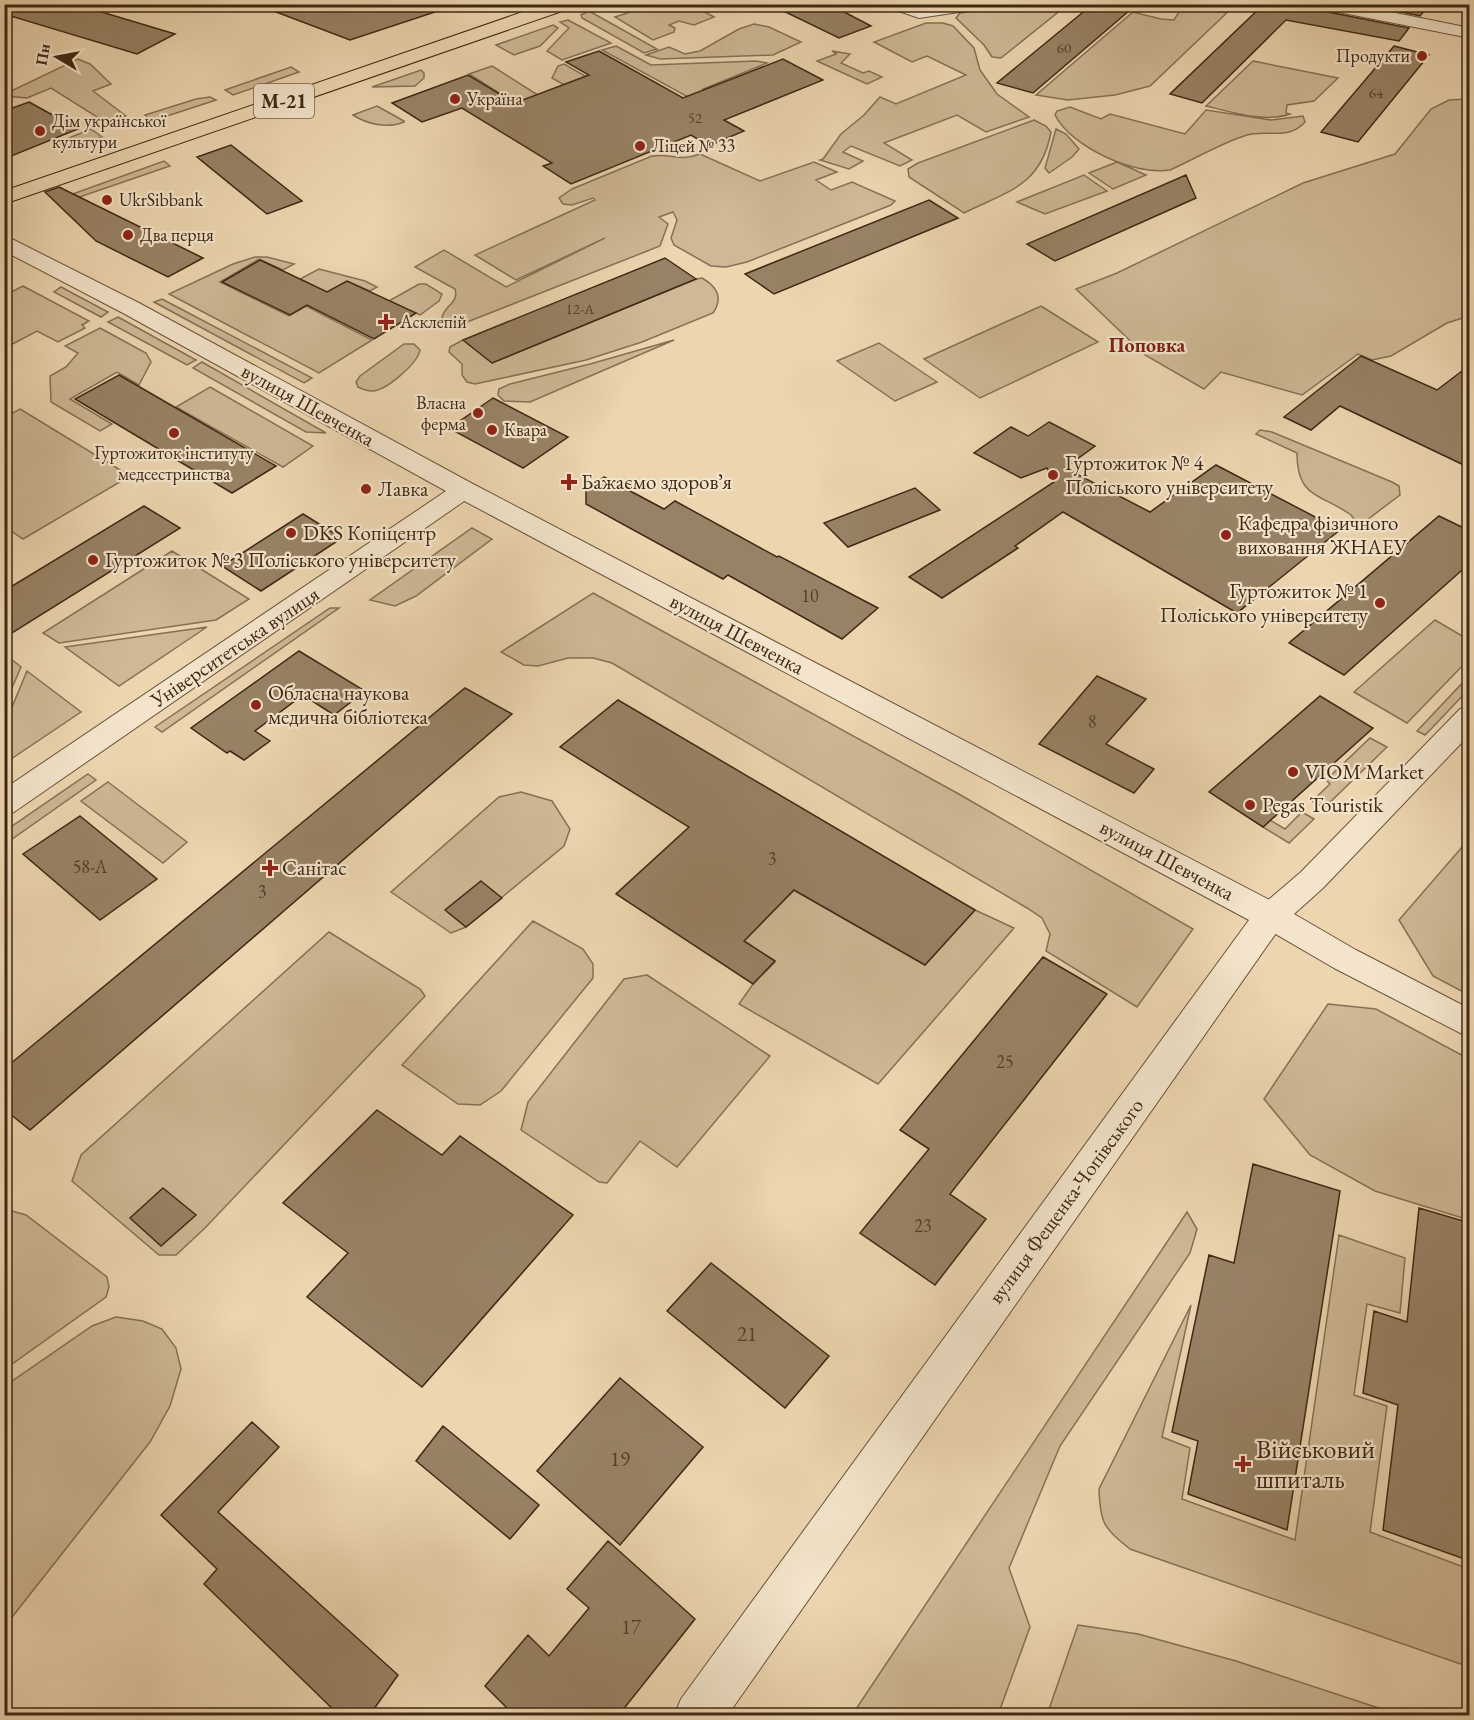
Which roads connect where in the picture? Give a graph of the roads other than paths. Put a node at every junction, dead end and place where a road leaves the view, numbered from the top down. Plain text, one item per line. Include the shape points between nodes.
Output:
1 (546, 4) edge
2 (565, 4) edge
3 (896, 4) edge
4 (979, 4) edge
5 (1323, 4) edge
6 (1470, 33) edge
7 (4, 189) edge
8 (4, 198) edge
9 (4, 242) edge
10 (464, 490) junction
11 (1470, 716) edge
12 (4, 804) edge
13 (1271, 916) junction
14 (1470, 1025) edge
15 (698, 1716) edge

1 - 7 highway, М-21
2 - 8 highway, М-21
3 - 4 street via 919,13
5 - 6 street
9 - 10 street, вулиця Шевченка
10 - 12 street, Університетська вулиця
10 - 13 street, вулиця Шевченка
11 - 13 street, вулиця Фещенка-Чопівського via 1312,880
13 - 14 street, вулиця Шевченка
13 - 15 street, вулиця Фещенка-Чопівського

